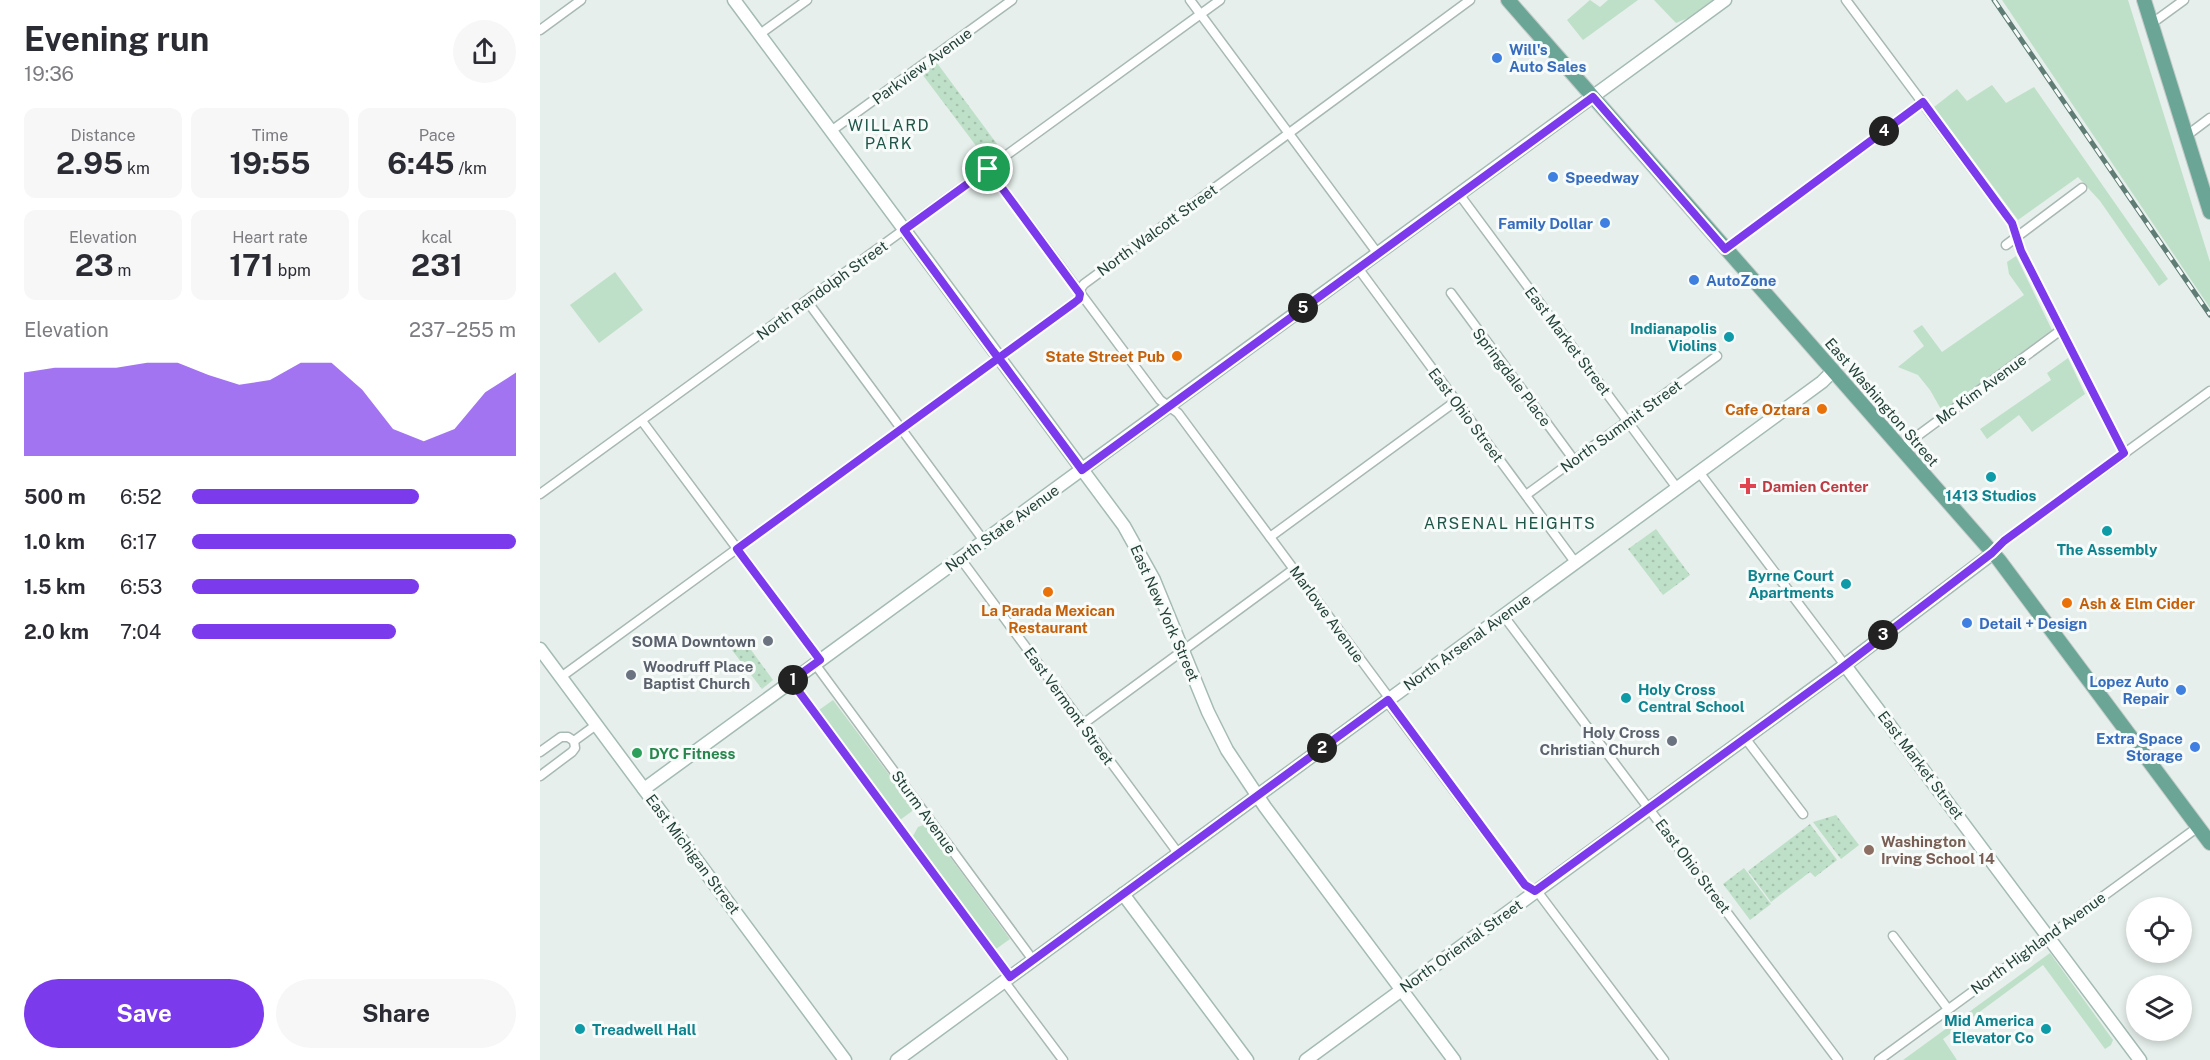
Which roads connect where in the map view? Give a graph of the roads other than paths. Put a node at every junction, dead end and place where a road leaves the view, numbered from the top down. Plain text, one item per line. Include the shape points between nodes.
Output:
1 (581, 0) edge
2 (734, 0) edge
3 (807, 0) edge
4 (1012, 0) edge
5 (1190, 0) edge
6 (1220, 0) edge
7 (1470, 0) edge
8 (1508, 0) edge
9 (1725, 0) edge
10 (1846, 0) edge
11 (2144, 0) edge
12 (2184, 0) edge
13 (1200, 14) junction
14 (2151, 24) junction
15 (540, 30) edge
16 (760, 34) junction
17 (1593, 97) junction
18 (1923, 102) junction
19 (2210, 118) edge
20 (831, 131) junction
21 (1288, 134) junction
22 (2186, 136) junction
23 (988, 169) junction
24 (2082, 188) dead end
25 (1459, 194) junction
26 (2210, 212) edge
27 (904, 230) junction
28 (2017, 236) junction
29 (2006, 245) dead end
30 (1725, 249) junction
31 (1378, 254) junction
32 (1358, 268) junction
33 (1080, 294) junction
34 (1451, 294) dead end
35 (807, 301) junction
36 (2061, 330) junction
37 (1717, 356) dead end
38 (999, 358) junction
39 (1833, 370) junction
40 (2210, 391) edge
41 (1456, 401) junction
42 (1168, 406) junction
43 (642, 420) junction
44 (1627, 421) junction
45 (901, 429) junction
46 (1901, 448) junction
47 (2124, 453) junction
48 (1574, 460) junction
49 (1082, 470) junction
50 (1699, 472) junction
51 (1677, 488) junction
52 (540, 494) edge
53 (1526, 495) junction
54 (1270, 537) junction
55 (984, 541) junction
56 (737, 549) junction
57 (1992, 553) junction
58 (960, 558) junction
59 (1575, 562) junction
60 (1294, 569) junction
61 (1503, 615) junction
62 (540, 649) edge
63 (1183, 651) junction
64 (818, 662) junction
65 (1844, 664) junction
66 (561, 677) junction
67 (791, 681) junction
68 (1388, 700) junction
69 (1083, 724) junction
70 (596, 725) junction
71 (1745, 738) junction
72 (574, 741) junction
73 (540, 752) edge
74 (540, 776) edge
75 (644, 789) junction
76 (1257, 795) junction
77 (1649, 808) junction
78 (1803, 814) dead end
79 (2198, 827) junction
80 (2210, 843) edge
81 (1178, 854) junction
82 (1535, 891) junction
83 (1123, 894) junction
84 (2048, 935) junction
85 (1893, 936) dead end
86 (1033, 960) junction
87 (1007, 979) junction
88 (1402, 990) junction
89 (1948, 1009) junction
90 (845, 1060) edge
91 (897, 1060) edge
92 (1063, 1060) edge
93 (1247, 1060) edge
94 (1306, 1060) edge
95 (1454, 1060) edge
96 (1664, 1060) edge
97 (1838, 1060) edge
98 (1879, 1060) edge
99 (2140, 1060) edge

1 - 15 street
2 - 16 street, East New York Street
3 - 16 street
4 - 20 street, Parkview Avenue
5 - 13 street
6 - 13 street, North Randolph Street
7 - 21 street, North Walcott Street
8 - 17 main road, East Washington Street
9 - 17 street, North State Avenue
10 - 18 street
11 - 14 main road
12 - 14 street
13 - 21 street
13 - 23 street, North Randolph Street
14 - 22 main road
16 - 20 street, East New York Street
17 - 25 street, North State Avenue
17 - 30 main road, East Washington Street
18 - 28 street via 2012,223
18 - 30 street
19 - 22 street
20 - 27 street, East New York Street
21 - 31 street
21 - 33 street, North Walcott Street via 1084,284
22 - 26 main road
23 - 27 street, North Randolph Street
23 - 33 street, Marlowe Avenue
24 - 28 street
25 - 31 street, North State Avenue
25 - 44 street, East Market Street
27 - 35 street, North Randolph Street
27 - 38 street, East New York Street
28 - 29 street
28 - 36 street
30 - 39 main road, East Washington Street
31 - 32 street, North State Avenue
32 - 41 street, East Ohio Street
32 - 42 street, North State Avenue
33 - 38 street, North Walcott Street via 1074,303
33 - 42 street, Marlowe Avenue
34 - 48 street, Springdale Place
35 - 43 street, North Randolph Street
35 - 45 street
36 - 46 street, Mc Kim Avenue
36 - 47 street
37 - 44 street, North Summit Street
38 - 45 street, North Walcott Street
38 - 49 street, East New York Street
39 - 46 main road, East Washington Street
39 - 50 street, North Arsenal Avenue
40 - 47 street
41 - 53 street, East Ohio Street
41 - 54 street
42 - 49 street, North State Avenue
42 - 54 street, Marlowe Avenue via 1178,413
43 - 52 street, North Randolph Street
43 - 56 street, Sturm Avenue
44 - 48 street, North Summit Street
44 - 51 street, East Market Street
45 - 55 street
45 - 56 street, North Walcott Street
46 - 57 main road, East Washington Street
47 - 57 street
48 - 53 street, North Summit Street
49 - 55 street, North State Avenue
49 - 63 street, East New York Street via 1140,552
50 - 51 street, North Arsenal Avenue
50 - 65 street, East Market Street
51 - 59 street, North Arsenal Avenue
53 - 59 street, East Ohio Street
54 - 60 street, Marlowe Avenue
55 - 58 street, North State Avenue
56 - 64 street, Sturm Avenue
56 - 66 street, North Walcott Street
57 - 65 street, North Oriental Street
57 - 79 main road, East Washington Street
58 - 64 street, North State Avenue
58 - 69 street, East Vermont Street
59 - 61 street, North Arsenal Avenue
60 - 63 street
60 - 68 street, Marlowe Avenue
61 - 68 street, North Arsenal Avenue
61 - 77 street, East Ohio Street
62 - 66 street, East Michigan Street
63 - 69 street
63 - 76 street, East New York Street via 1220,736
64 - 67 street, North State Avenue
64 - 86 street, Sturm Avenue
65 - 71 street, North Oriental Street
65 - 84 street, East Market Street
66 - 70 street, East Michigan Street
67 - 75 street, North State Avenue
67 - 87 street, Sturm Avenue
68 - 76 street, North Arsenal Avenue
68 - 82 street, Marlowe Avenue via 1525,885
69 - 81 street, East Vermont Street
70 - 72 street
70 - 75 street, East Michigan Street
71 - 77 street, North Oriental Street
71 - 78 street
72 - 73 street via 568,736 561,737
72 - 74 street via 572,752
75 - 90 street, East Michigan Street
76 - 81 street, North Arsenal Avenue
76 - 88 street, East New York Street
77 - 82 street, North Oriental Street
77 - 97 street, East Ohio Street
79 - 80 main road, East Washington Street
79 - 84 street, North Highland Avenue
81 - 83 street, North Arsenal Avenue
82 - 88 street, North Oriental Street
82 - 96 street, Marlowe Avenue
83 - 86 street, North Arsenal Avenue
83 - 93 street
84 - 89 street, North Highland Avenue
84 - 99 street, East Market Street
85 - 89 street
86 - 87 street, North Arsenal Avenue
87 - 91 street, North Arsenal Avenue
87 - 92 street, Sturm Avenue
88 - 94 street, North Oriental Street
88 - 95 street, East New York Street
89 - 98 street, North Highland Avenue

